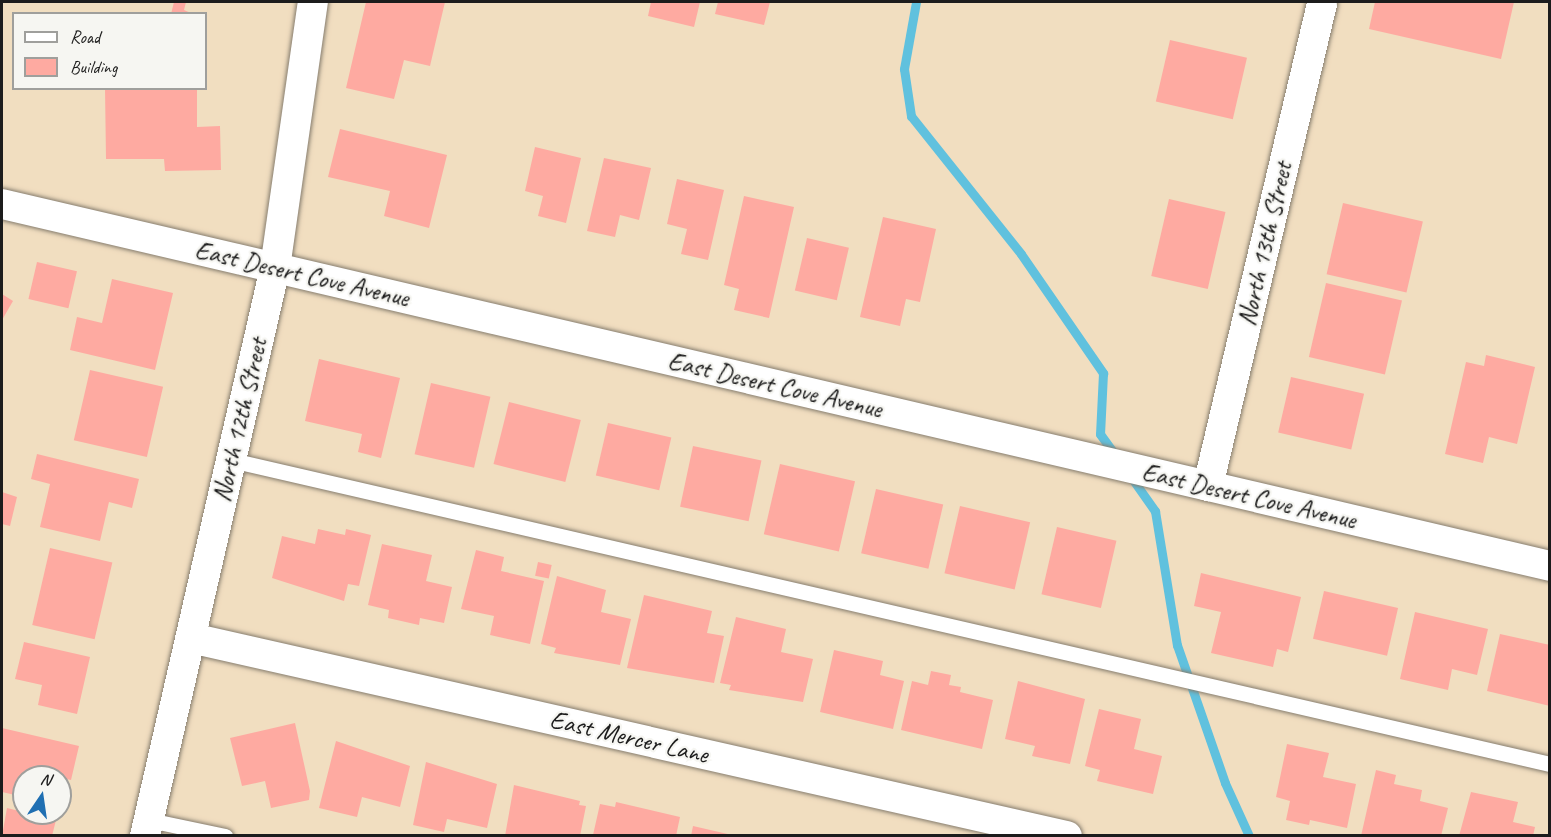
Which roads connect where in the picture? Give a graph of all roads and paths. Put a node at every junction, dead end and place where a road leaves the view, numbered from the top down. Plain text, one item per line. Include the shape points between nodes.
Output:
1 (313, 2) edge
2 (1322, 2) edge
3 (2, 204) edge
4 (275, 268) junction
5 (231, 460) junction
6 (1208, 486) junction
7 (1550, 566) edge
8 (191, 638) junction
9 (1550, 764) edge
10 (147, 828) edge
11 (225, 836) edge
12 (1066, 836) edge

1 - 4 street, North 12th Street
2 - 6 street, North 13th Street
3 - 4 street, East Desert Cove Avenue
4 - 5 street, North 12th Street
4 - 6 street, East Desert Cove Avenue
5 - 8 street, North 12th Street
5 - 9 lane
6 - 7 street, East Desert Cove Avenue
8 - 10 street, North 12th Street
8 - 12 street, East Mercer Lane
10 - 11 lane

